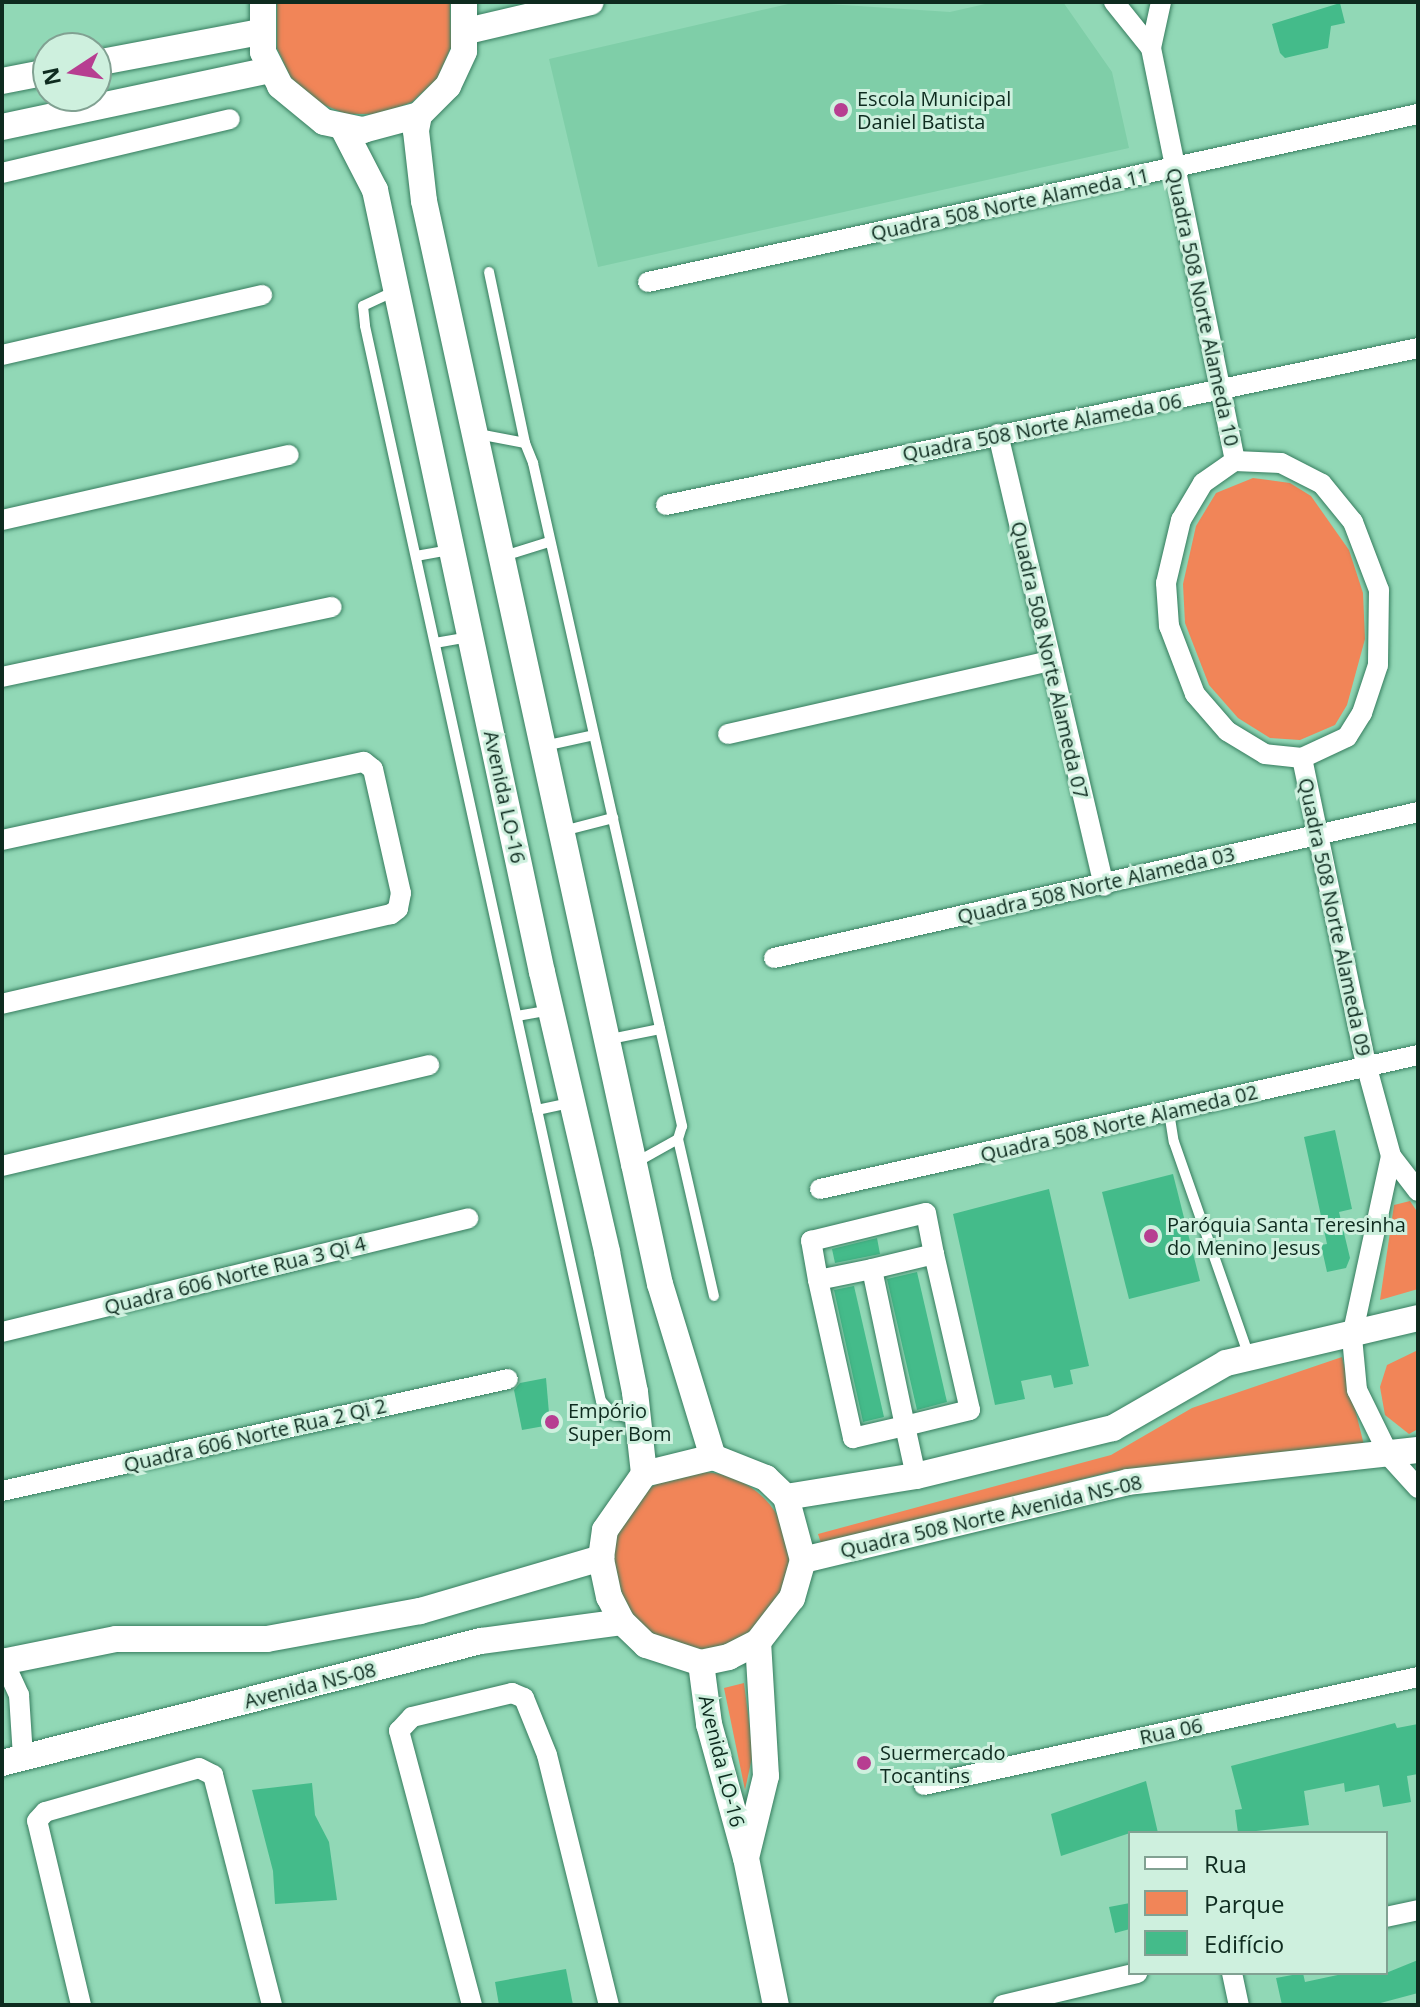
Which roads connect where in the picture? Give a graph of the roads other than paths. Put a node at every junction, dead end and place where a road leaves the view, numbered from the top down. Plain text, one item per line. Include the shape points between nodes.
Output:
1 (263, 2) edge
2 (464, 2) edge
3 (591, 2) edge
4 (1114, 2) edge
5 (1161, 2) edge
6 (467, 31) junction
7 (260, 32) junction
8 (1151, 48) junction
9 (112, 60) edge
10 (270, 70) junction
11 (32, 75) edge
12 (2, 81) edge
13 (1418, 114) edge
14 (419, 115) junction
15 (230, 119) dead end
16 (2, 127) edge
17 (343, 128) junction
18 (1174, 168) junction
19 (2, 173) edge
20 (489, 272) dead end
21 (648, 282) dead end
22 (397, 290) junction
23 (262, 295) dead end
24 (1418, 348) edge
25 (2, 355) edge
26 (1219, 392) junction
27 (477, 433) junction
28 (998, 434) junction
29 (525, 443) junction
30 (289, 455) dead end
31 (1235, 461) junction
32 (666, 505) dead end
33 (2, 520) edge
34 (549, 542) junction
35 (452, 550) junction
36 (416, 556) junction
37 (503, 557) junction
38 (332, 607) dead end
39 (470, 636) junction
40 (435, 643) junction
41 (1050, 661) junction
42 (2, 677) edge
43 (728, 734) dead end
44 (594, 735) junction
45 (544, 746) junction
46 (1302, 758) junction
47 (1418, 812) edge
48 (613, 818) junction
49 (563, 831) junction
50 (1317, 833) junction
51 (2, 840) edge
52 (1104, 886) junction
53 (774, 958) dead end
54 (2, 1004) edge
55 (551, 1010) junction
56 (517, 1016) junction
57 (660, 1029) junction
58 (608, 1040) junction
59 (1418, 1055) edge
60 (429, 1065) dead end
61 (1367, 1068) junction
62 (572, 1102) junction
63 (537, 1110) junction
64 (1169, 1112) junction
65 (678, 1139) junction
66 (1391, 1156) junction
67 (634, 1164) junction
68 (2, 1166) edge
69 (820, 1189) dead end
70 (1418, 1191) edge
71 (468, 1218) dead end
72 (934, 1254) junction
73 (872, 1269) junction
74 (818, 1280) junction
75 (714, 1296) dead end
76 (1418, 1318) edge
77 (2, 1332) edge
78 (1352, 1337) junction
79 (1249, 1358) junction
80 (508, 1379) dead end
81 (639, 1420) junction
82 (905, 1426) junction
83 (1418, 1450) edge
84 (713, 1457) junction
85 (1390, 1457) junction
86 (644, 1474) junction
87 (916, 1476) junction
88 (1418, 1488) edge
89 (2, 1491) edge
90 (786, 1497) junction
91 (601, 1558) junction
92 (803, 1560) junction
93 (622, 1622) junction
94 (758, 1642) junction
95 (3, 1661) edge
96 (701, 1663) junction
97 (1418, 1677) edge
98 (12, 1760) edge
99 (924, 1785) dead end
100 (746, 1858) junction
101 (1418, 1910) edge
102 (1388, 1917) edge
103 (1129, 1975) edge
104 (1232, 1975) edge
105 (81, 2005) edge
106 (272, 2005) edge
107 (472, 2005) edge
108 (609, 2005) edge
109 (776, 2005) edge
110 (1003, 2005) edge
111 (1239, 2005) edge

1 - 7 street
2 - 6 street
3 - 6 street
4 - 8 street
5 - 8 street
6 - 14 street via 458,69
7 - 9 street
7 - 10 street
8 - 18 street, Quadra 508 Norte Alameda 10
10 - 16 street
10 - 17 street via 307,113
11 - 12 street
13 - 18 street, Quadra 508 Norte Alameda 11
14 - 17 street via 383,128
14 - 27 street via 424,201
15 - 19 street
17 - 22 street, Avenida LO-16 via 375,190
18 - 21 street, Quadra 508 Norte Alameda 11
18 - 26 street, Quadra 508 Norte Alameda 10
20 - 29 lane
22 - 35 street, Avenida LO-16
22 - 36 lane via 363,306
23 - 25 street
24 - 26 street, Quadra 508 Norte Alameda 06
26 - 28 street, Quadra 508 Norte Alameda 06
26 - 31 street, Quadra 508 Norte Alameda 10
27 - 29 lane
27 - 37 street
28 - 32 street, Quadra 508 Norte Alameda 06
28 - 41 street, Quadra 508 Norte Alameda 07
29 - 34 lane
30 - 33 street
31 - 46 street, Quadra 508 Norte Alameda 10 via 1203,483 1181,520 1166,583 1169,626 1189,683 1227,731 1265,754
31 - 46 street, Quadra 508 Norte Alameda 09 via 1281,463 1322,484 1353,522 1379,590 1380,653 1362,713 1347,737
34 - 37 lane
34 - 44 lane
35 - 36 lane
35 - 39 street, Avenida LO-16
36 - 40 lane
37 - 45 street
38 - 42 street
39 - 40 lane
39 - 55 street, Avenida LO-16
40 - 56 lane
41 - 43 street
41 - 52 street, Quadra 508 Norte Alameda 07
44 - 45 lane
44 - 48 lane
45 - 49 street
46 - 50 street, Quadra 508 Norte Alameda 09
47 - 50 street, Quadra 508 Norte Alameda 03
48 - 49 lane
48 - 57 lane
49 - 58 street
50 - 52 street, Quadra 508 Norte Alameda 03
50 - 61 street, Quadra 508 Norte Alameda 09
51 - 54 street via 356,761 370,764 401,893 398,909 391,914
52 - 53 street, Quadra 508 Norte Alameda 03
55 - 56 lane
55 - 62 street, Avenida LO-16
56 - 63 lane
57 - 58 lane
57 - 65 lane via 682,1126
58 - 67 street
59 - 61 street, Quadra 508 Norte Alameda 02
60 - 68 street
61 - 64 street, Quadra 508 Norte Alameda 02
61 - 66 street, Quadra 508 Norte Alameda 09
62 - 63 lane
62 - 81 street, Avenida LO-16
63 - 81 lane via 601,1401 613,1414
64 - 69 street, Quadra 508 Norte Alameda 02
64 - 79 lane via 1174,1142
65 - 67 lane
65 - 75 lane
66 - 70 street
66 - 78 street
67 - 84 street via 660,1284
71 - 77 street, Quadra 606 Norte Rua 3 Qi 4
72 - 73 street
72 - 74 street via 926,1213 811,1241
72 - 82 street via 970,1410
73 - 74 street
73 - 82 street
74 - 82 street via 853,1438
76 - 78 street
78 - 79 street
78 - 85 street via 1357,1390
79 - 87 street via 1226,1363 1113,1428
80 - 89 street, Quadra 606 Norte Rua 2 Qi 2
81 - 86 street, Avenida LO-16
82 - 87 street
83 - 85 street, Quadra 508 Norte Avenida NS-08
84 - 86 street
84 - 90 street via 766,1478
85 - 88 street
85 - 92 street, Quadra 508 Norte Avenida NS-08 via 1128,1482
86 - 91 street via 605,1530
87 - 90 street
90 - 92 street
91 - 93 street via 609,1597
91 - 95 street via 420,1611 267,1639 116,1639
92 - 94 street via 792,1598
93 - 96 street via 646,1645
93 - 98 street, Avenida NS-08 via 482,1641
94 - 96 street via 729,1657
94 - 100 street, Avenida LO-16 via 766,1776
95 - 98 street via 19,1695
96 - 100 street, Avenida LO-16 via 709,1724
97 - 99 street, Rua 06
100 - 109 street, Avenida LO-16
101 - 102 street
103 - 110 street
104 - 111 street
105 - 106 street via 37,1821 45,1812 199,1768 213,1775
107 - 108 street via 399,1731 412,1717 512,1693 524,1698 547,1755

